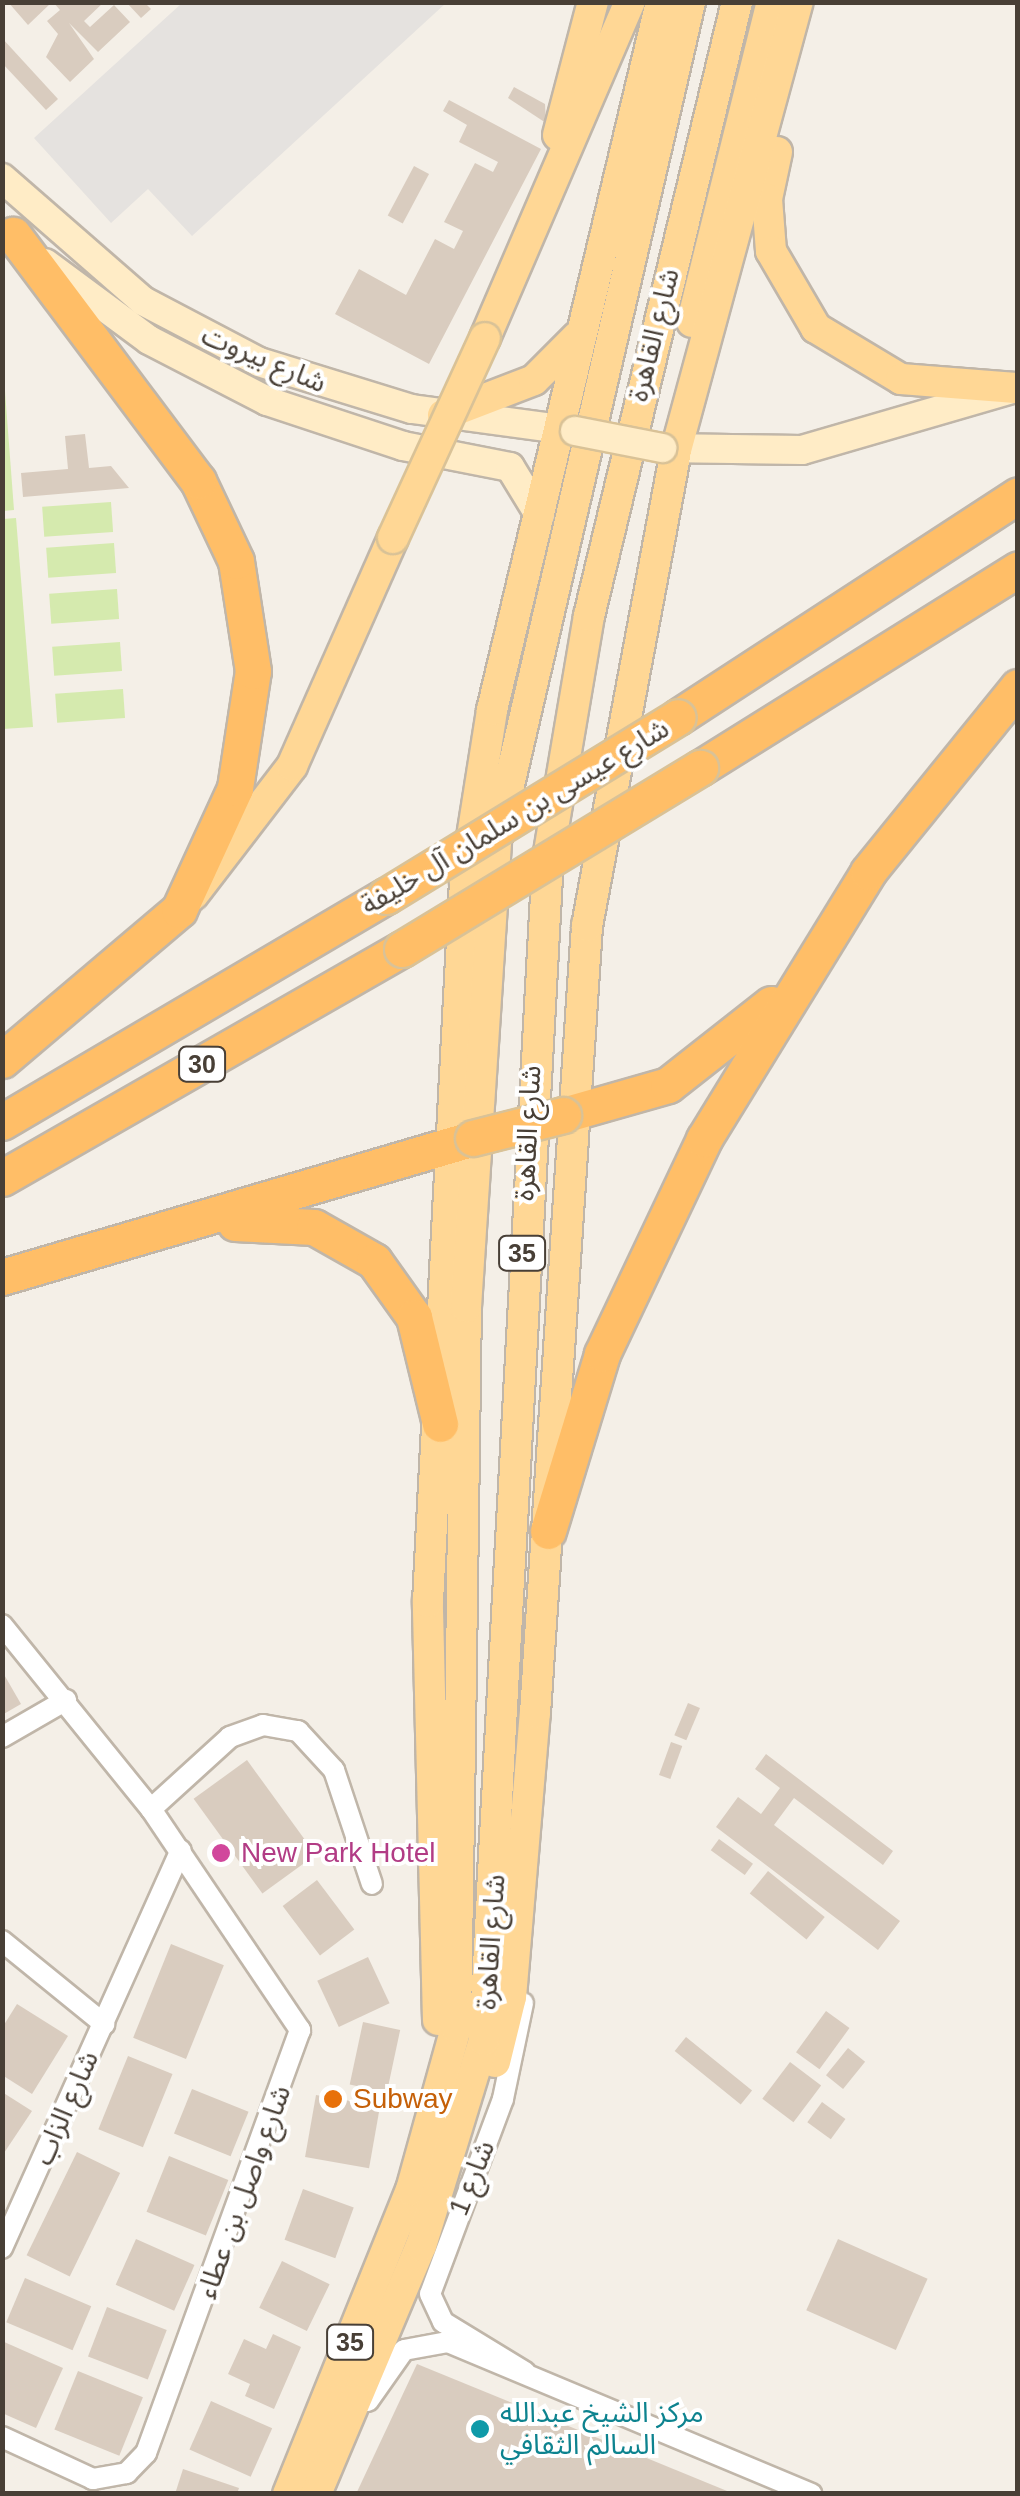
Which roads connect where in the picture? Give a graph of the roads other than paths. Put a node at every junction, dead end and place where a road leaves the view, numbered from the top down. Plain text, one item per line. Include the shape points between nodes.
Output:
1 (594, 2) edge
2 (630, 2) edge
3 (661, 2) edge
4 (690, 2) edge
5 (737, 2) edge
6 (788, 9) edge
7 (2, 178) edge
8 (548, 201) junction
9 (8, 230) edge
10 (576, 337) junction
11 (1017, 388) edge
12 (443, 414) junction
13 (569, 429) junction
14 (669, 449) junction
15 (1018, 495) edge
16 (540, 516) junction
17 (1018, 569) edge
18 (1018, 687) edge
19 (178, 910) junction
20 (797, 980) junction
21 (2, 1060) edge
22 (568, 1114) junction
23 (2, 1122) edge
24 (460, 1142) junction
25 (2, 1178) edge
26 (184, 1225) junction
27 (2, 1278) edge
28 (440, 1424) junction
29 (548, 1531) junction
30 (2, 1625) edge
31 (66, 1700) junction
32 (2, 1737) edge
33 (150, 1809) junction
34 (180, 1850) junction
35 (372, 1884) dead end
36 (516, 1932) junction
37 (2, 1941) edge
38 (104, 2024) junction
39 (468, 2107) junction
40 (410, 2190) junction
41 (2, 2248) edge
42 (526, 2374) junction
43 (2, 2438) edge
44 (334, 2448) junction
45 (288, 2494) edge
46 (316, 2494) edge
47 (810, 2494) edge

1 - 8 main road
2 - 8 main road
3 - 10 main road, شارع القاهرة
4 - 40 main road, شارع القاهرة / 35 via 496,841 465,1346 454,1727 460,1990 441,2103
5 - 39 main road, شارع القاهرة / 35 via 594,596 548,858 497,1871 488,2006
6 - 11 main road via 766,217 792,298 830,342 882,373 947,389
6 - 14 main road via 694,380
7 - 12 main road, شارع بيروت via 102,270 202,335 292,376
8 - 19 main road, bridge via 292,766
9 - 16 main road, شارع بيروت via 185,361 296,413 510,467
9 - 19 highway via 198,480 245,596 252,685 242,759
10 - 12 main road via 534,380
10 - 13 main road, شارع القاهرة
11 - 14 main road, شارع بيروت via 802,450
12 - 13 main road, شارع بيروت
13 - 14 main road, شارع بيروت, bridge
13 - 16 main road, شارع القاهرة
14 - 22 main road via 606,802
15 - 23 highway, شارع عيسى بن سلمان آل خليفة / 30, bridge via 678,717
16 - 24 main road, شارع القاهرة / 35 via 476,795
17 - 25 highway, شارع عيسى بن سلمان آل خليفة / 30, bridge via 402,950
18 - 20 highway via 897,831
19 - 21 highway
20 - 22 highway via 693,1071 641,1096
20 - 29 highway via 639,1266 586,1397
22 - 24 highway, bridge
22 - 29 main road
24 - 26 highway
24 - 28 main road, شارع القاهرة / 35
26 - 27 highway
26 - 28 highway via 291,1222 374,1260 414,1317
28 - 40 main road, شارع القاهرة / 35 via 427,1760 438,2022
29 - 36 main road
30 - 31 street, شارع واصل بن عطاء
31 - 32 street
31 - 33 street, شارع واصل بن عطاء
33 - 34 street, شارع واصل بن عطاء
33 - 35 street via 230,1737 263,1725 298,1731 334,1770
34 - 38 street, شارع الزاب
34 - 43 street, شارع واصل بن عطاء via 293,2007 298,2047 146,2453 127,2473 93,2479
36 - 39 main road via 504,2036
36 - 42 street, شارع 1 via 525,1981 514,2058 430,2294 443,2322
37 - 38 street, شارع الزاب
38 - 41 street, شارع الزاب
39 - 44 main road, شارع القاهرة / 35
40 - 45 main road, شارع القاهرة / 35
42 - 44 street, شارع 1 via 448,2342 411,2346
42 - 47 street, شارع 1
44 - 46 main road, شارع القاهرة / 35

